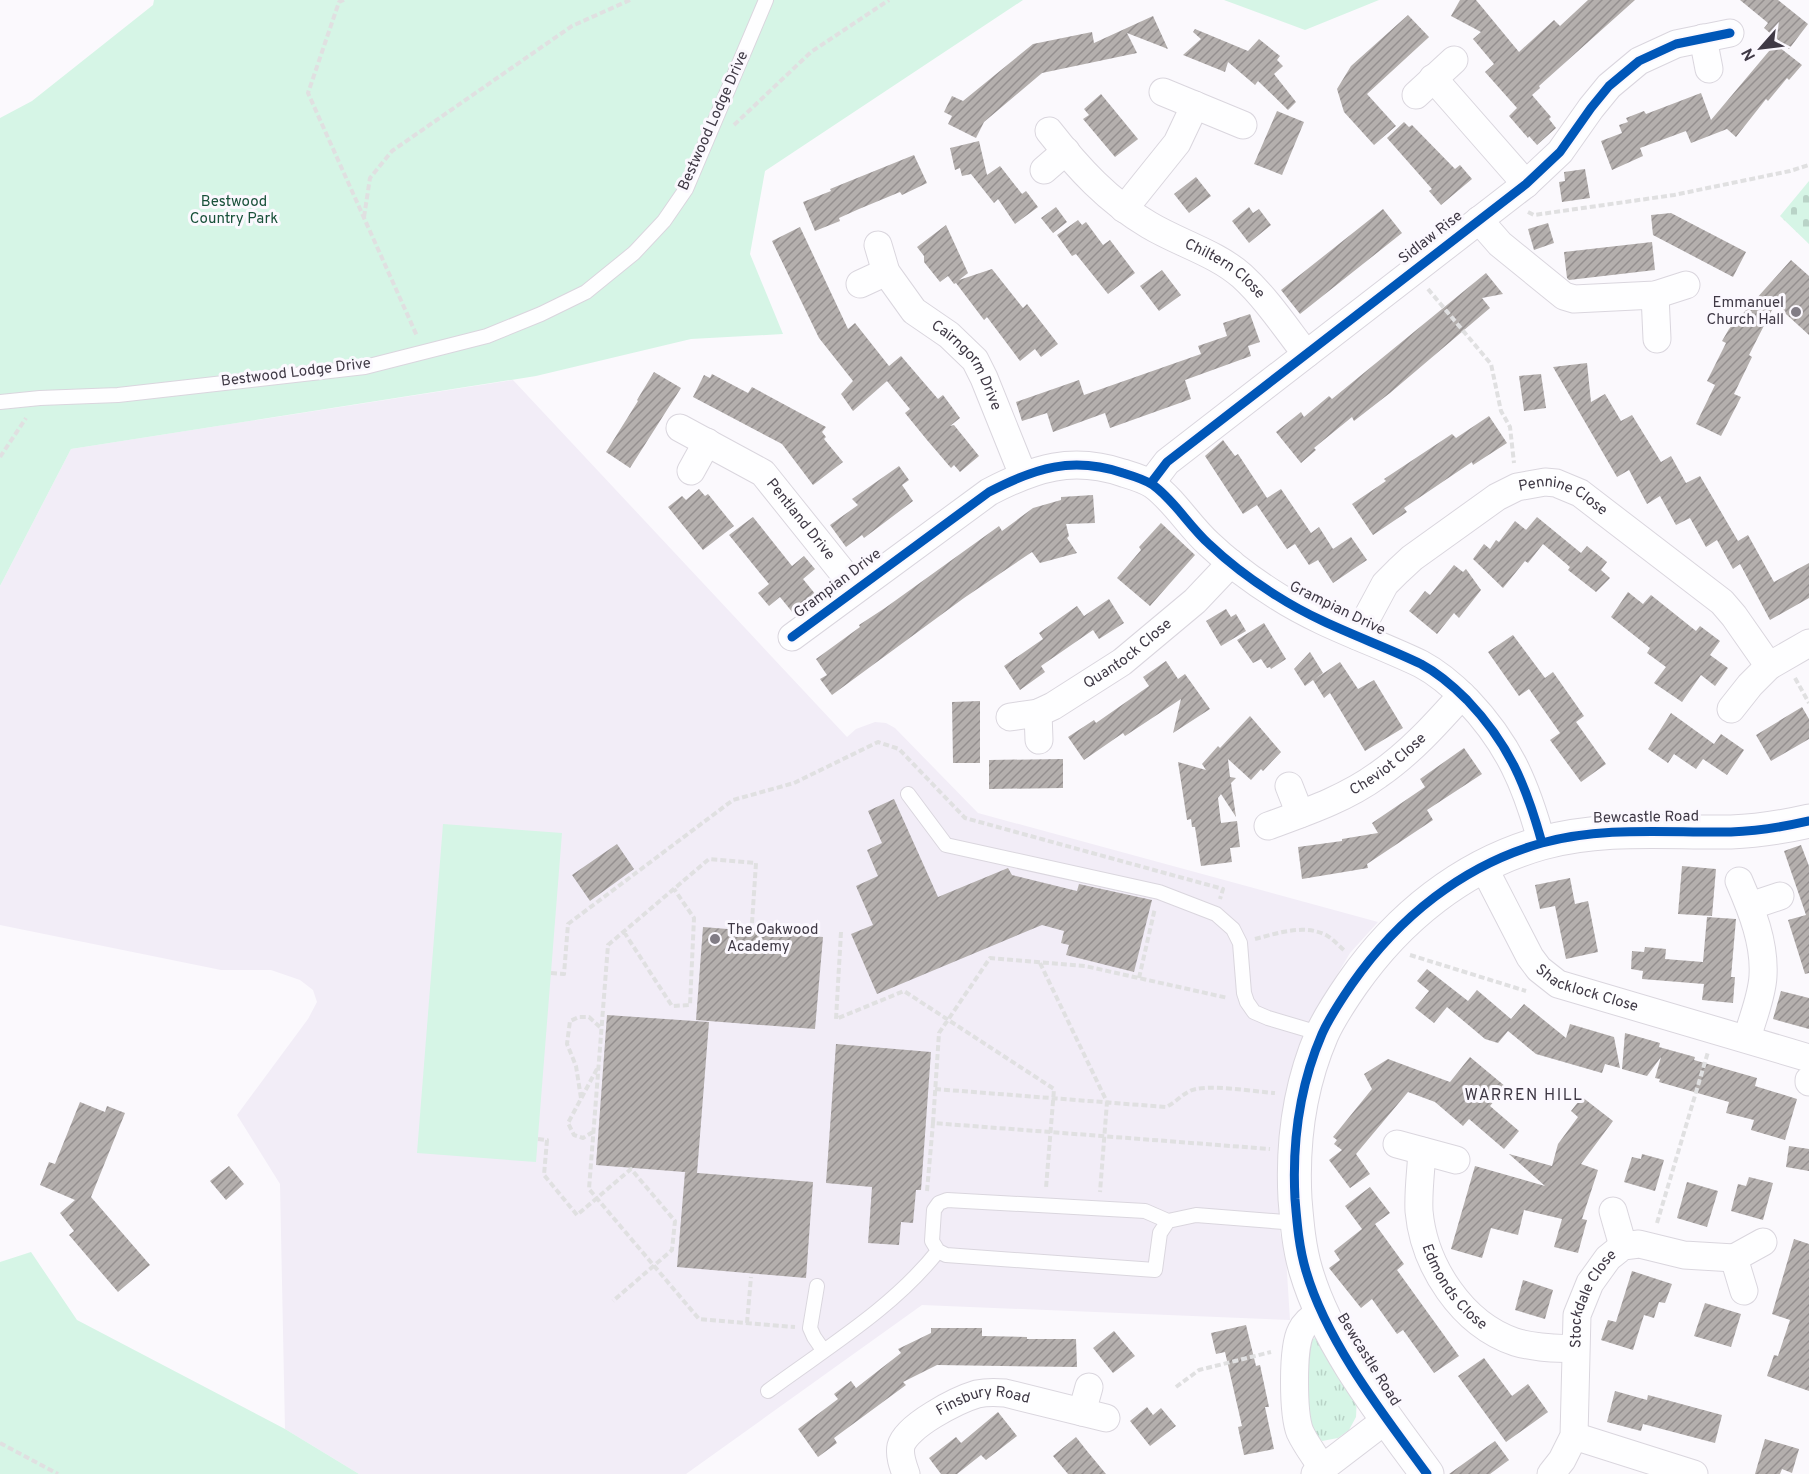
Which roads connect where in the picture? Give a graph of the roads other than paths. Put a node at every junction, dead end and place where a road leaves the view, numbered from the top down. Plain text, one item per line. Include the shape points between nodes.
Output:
1 (766, 0) edge
2 (1730, 33) dead end
3 (1703, 38) junction
4 (1454, 60) dead end
5 (1709, 69) dead end
6 (1164, 92) dead end
7 (1195, 105) junction
8 (1243, 125) dead end
9 (1044, 170) dead end
10 (1518, 190) junction
11 (1124, 209) junction
12 (1479, 220) junction
13 (878, 245) dead end
14 (886, 272) junction
15 (860, 284) dead end
16 (1686, 285) dead end
17 (1655, 295) junction
18 (1657, 339) dead end
19 (1306, 354) junction
20 (0, 402) edge
21 (680, 428) dead end
22 (707, 442) junction
23 (691, 471) dead end
24 (1023, 475) junction
25 (1151, 483) junction
26 (1231, 563) junction
27 (856, 589) junction
28 (1358, 636) junction
29 (792, 637) dead end
30 (1809, 643) edge
31 (1769, 666) junction
32 (1462, 695) junction
33 (1731, 709) dead end
34 (1038, 713) junction
35 (1010, 717) dead end
36 (1039, 740) dead end
37 (1289, 786) dead end
38 (908, 794) dead end
39 (1300, 814) junction
40 (1809, 821) edge
41 (1268, 826) dead end
42 (1542, 843) junction
43 (1483, 866) junction
44 (1739, 881) dead end
45 (1780, 896) dead end
46 (1750, 906) junction
47 (1322, 1034) junction
48 (1747, 1040) junction
49 (1809, 1058) edge
50 (1456, 1160) dead end
51 (1613, 1211) dead end
52 (1168, 1221) junction
53 (1297, 1223) junction
54 (1762, 1242) dead end
55 (1623, 1246) junction
56 (938, 1251) junction
57 (1734, 1258) junction
58 (817, 1286) dead end
59 (1744, 1291) dead end
60 (1320, 1312) junction
61 (1575, 1349) junction
62 (823, 1350) junction
63 (768, 1391) dead end
64 (1092, 1406) dead end
65 (1387, 1419) junction
66 (1574, 1436) junction
67 (1319, 1471) edge
68 (1680, 1472) edge
69 (906, 1474) edge
70 (1427, 1474) edge
71 (1551, 1474) edge

1 - 20 lane, Bestwood Lodge Drive via 686,189 664,221 634,253 586,292 487,336 365,367 118,395
2 - 3 street, Sidlaw Rise
3 - 5 street
3 - 10 street, Sidlaw Rise via 1658,51 1624,72 1591,108 1560,152
4 - 10 street via 1424,87
6 - 7 street
7 - 8 street
7 - 11 street via 1177,143
9 - 11 street, Chiltern Close via 1058,141 1090,179
10 - 12 street, Sidlaw Rise
11 - 19 street, Chiltern Close via 1241,276
12 - 17 street via 1500,244 1564,296 1574,299
12 - 19 street, Sidlaw Rise
13 - 14 street, Cairngorm Drive
14 - 15 street
14 - 24 street, Cairngorm Drive via 914,311 949,335 975,360
16 - 17 street
17 - 18 street
19 - 25 street, Sidlaw Rise via 1167,462
21 - 22 street, Pentland Drive
22 - 23 street
22 - 27 street, Pentland Drive via 763,473
24 - 25 street, Grampian Drive via 1077,464 1114,470
24 - 27 street, Grampian Drive via 967,507
25 - 26 street, Grampian Drive
26 - 28 street, Grampian Drive via 1300,610
26 - 34 street, Quantock Close via 1195,601 1122,662
27 - 29 street, Grampian Drive
28 - 31 street, Pennine Close via 1385,584 1412,558 1517,487 1556,483 1581,493 1722,602
28 - 32 street, Grampian Drive via 1423,665
30 - 31 street
31 - 33 street
32 - 39 street, Cheviot Close via 1425,735 1378,775
32 - 42 street, Grampian Drive via 1498,735 1510,756 1529,798
34 - 35 street, Quantock Close
34 - 36 street
37 - 39 street
38 - 47 lane via 946,844 1159,892 1216,914 1233,929 1240,943 1247,1002 1254,1012
39 - 41 street, Cheviot Close
40 - 42 street, Bewcastle Road via 1732,832 1610,831
42 - 43 street, Bewcastle Road
43 - 47 street, Bewcastle Road via 1420,907 1372,956
43 - 48 street, Shacklock Close via 1530,957 1558,984
44 - 46 street
45 - 46 street
46 - 48 street via 1761,944 1763,978
47 - 53 street, Bewcastle Road via 1303,1095 1294,1151
48 - 49 street, Shacklock Close
50 - 61 street, Edmonds Close via 1410,1148 1421,1228 1446,1286 1460,1304 1496,1333 1535,1347
51 - 55 street
52 - 53 lane via 1196,1215
52 - 56 lane via 1160,1233 1155,1270 946,1255
52 - 56 lane via 1145,1212 947,1200 934,1210 932,1240
53 - 60 street, Bewcastle Road via 1306,1271
54 - 57 street
55 - 57 street, Stockdale Close via 1639,1244 1684,1255
55 - 61 street, Stockdale Close via 1608,1258 1590,1283 1577,1315
56 - 62 lane via 919,1275
57 - 59 street
58 - 62 lane via 810,1328
60 - 65 street, Bewcastle Road
60 - 67 street via 1305,1324 1295,1347 1296,1417
61 - 66 street, Stockdale Close
62 - 63 lane
64 - 69 street, Finsbury Road via 1005,1393 975,1395 921,1421 890,1443
65 - 67 street
65 - 70 street, Bewcastle Road
66 - 68 street
66 - 71 street, Stockdale Close

